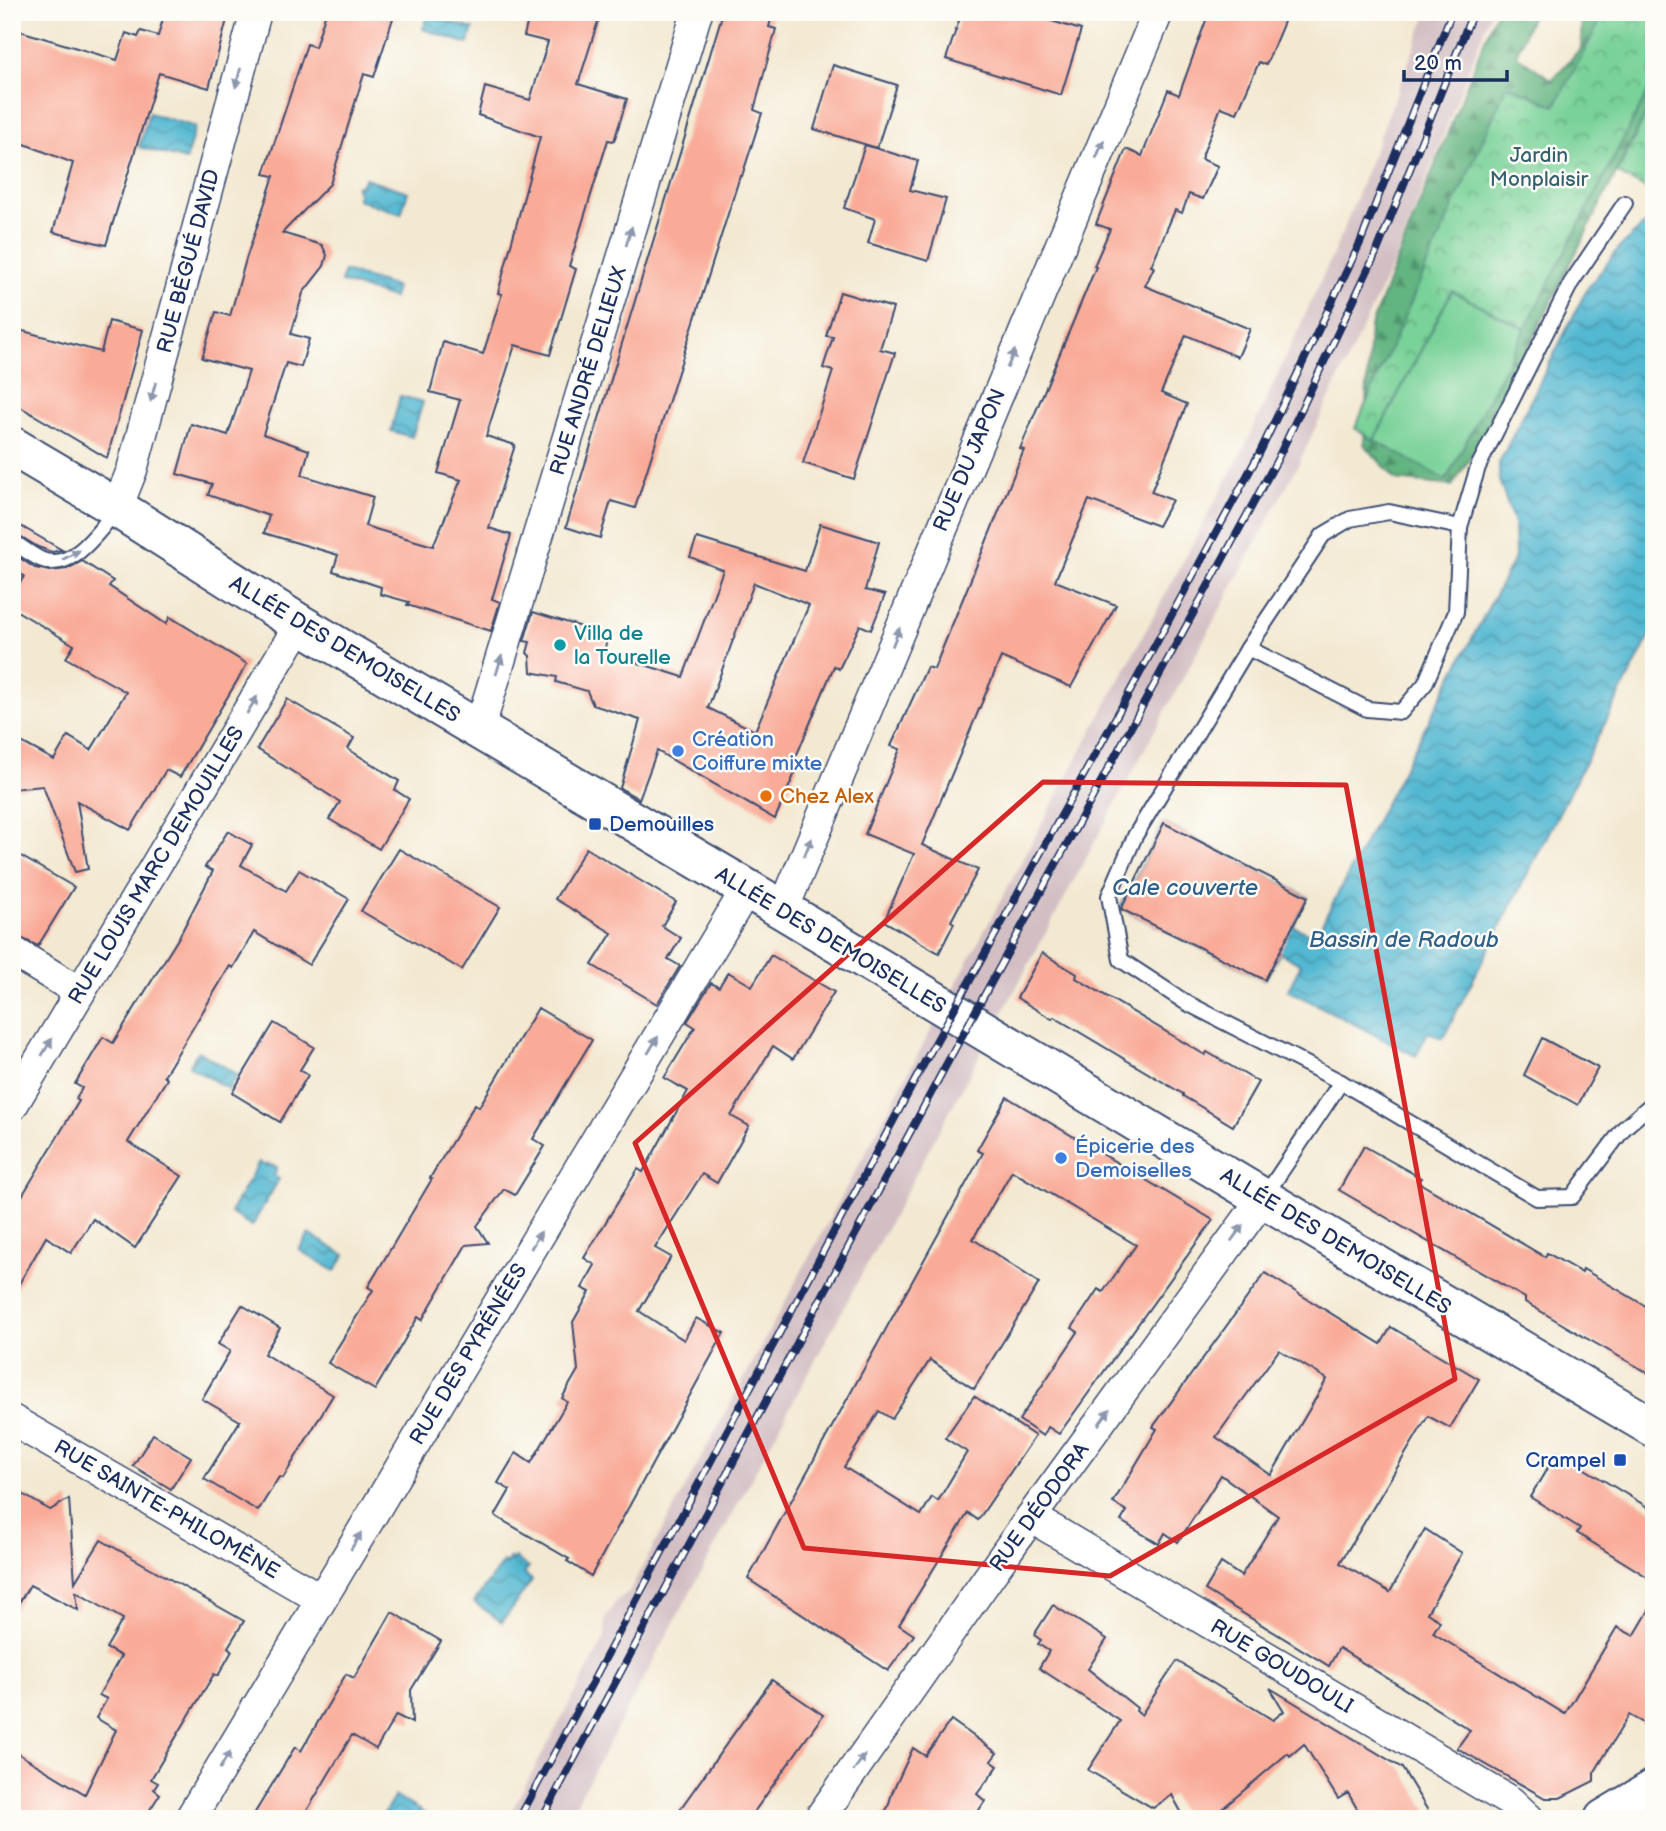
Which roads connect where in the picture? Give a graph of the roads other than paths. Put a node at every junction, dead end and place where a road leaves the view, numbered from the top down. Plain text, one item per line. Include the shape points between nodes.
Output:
1 (256, 12) edge
2 (697, 12) edge
3 (1158, 12) edge
4 (1625, 203) dead end
5 (12, 446) edge
6 (117, 509) junction
7 (1460, 527) junction
8 (12, 541) edge
9 (300, 624) junction
10 (1248, 648) junction
11 (479, 730) junction
12 (746, 890) junction
13 (783, 910) junction
14 (12, 951) edge
15 (80, 992) junction
16 (1341, 1082) junction
17 (1654, 1102) edge
18 (12, 1105) edge
19 (1263, 1198) junction
20 (12, 1420) edge
21 (1654, 1427) edge
22 (1031, 1517) junction
23 (321, 1599) junction
24 (1654, 1789) edge
25 (190, 1819) edge
26 (819, 1819) edge
27 (1529, 1819) edge
28 (1604, 1819) edge

1 -> 6 street, RUE BÈGUÉ DAVID via 132,470
11 -> 2 street, RUE ANDRÉ DELIEUX
13 -> 3 street, RUE DU JAPON
4 - 7 lane via 1564,296 1478,467
5 - 6 main road, ALLÉE DES DEMOISELLES
8 -> 6 lane via 42,560 58,561 87,545
6 - 9 main road, ALLÉE DES DEMOISELLES
7 - 10 lane via 1389,512 1350,519 1323,535
7 - 10 lane via 1456,612 1425,684 1401,712 1367,709
9 - 11 main road, ALLÉE DES DEMOISELLES
15 -> 9 street, RUE LOUIS MARC DEMOUILLES
10 - 16 lane via 1135,836 1109,896 1121,960 1185,1002
11 - 12 main road, ALLÉE DES DEMOISELLES
12 - 13 main road, ALLÉE DES DEMOISELLES
23 -> 12 street, RUE DES PYRÉNÉES
13 - 19 main road, ALLÉE DES DEMOISELLES
14 - 15 street
18 -> 15 street, RUE LOUIS MARC DEMOUILLES
16 - 17 lane via 1537,1198 1572,1197 1624,1128
16 - 19 lane
19 - 21 main road, ALLÉE DES DEMOISELLES
22 -> 19 street, RUE DÉODORA
20 - 23 street, RUE SAINTE-PHILOMÈNE
26 -> 22 street, RUE DÉODORA
22 - 27 street, RUE GOUDOULI via 1511,1802
25 -> 23 street, RUE DES PYRÉNÉES
24 - 28 main road

